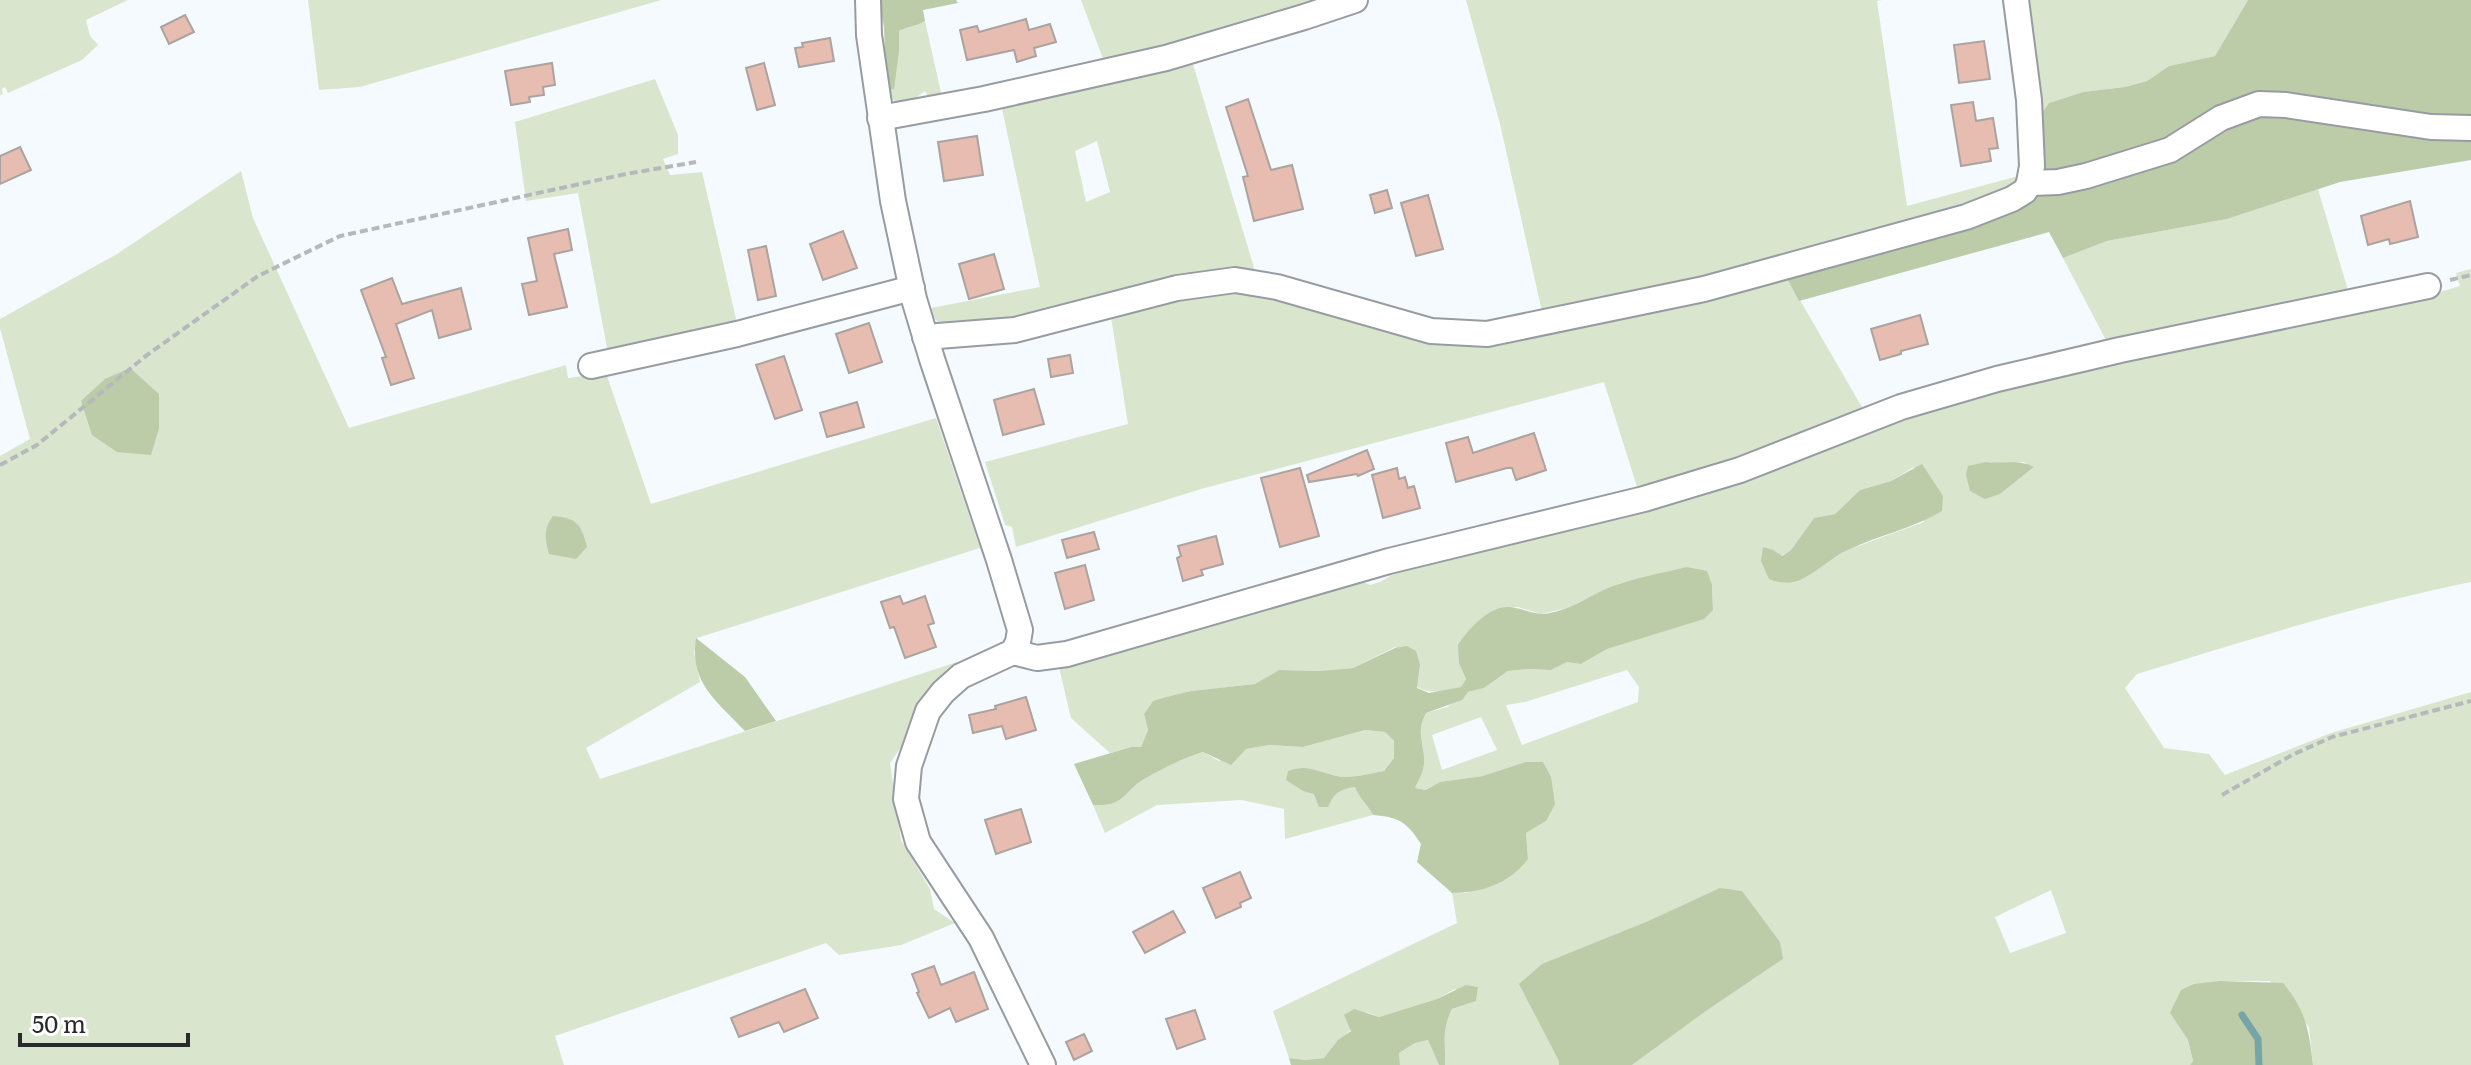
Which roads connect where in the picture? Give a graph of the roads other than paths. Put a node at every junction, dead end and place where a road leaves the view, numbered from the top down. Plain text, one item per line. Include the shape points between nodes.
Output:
1 (868, 0) edge
2 (1355, 0) edge
3 (2016, 0) edge
4 (880, 118) junction
5 (2471, 128) edge
6 (2029, 183) junction
7 (2428, 286) dead end
8 (912, 288) junction
9 (925, 337) junction
10 (591, 366) dead end
11 (1013, 652) junction
12 (1043, 1065) edge

1 - 4 street
2 - 4 street via 1166,58
3 - 6 street via 2029,100
4 - 8 street
5 - 6 street via 2259,104 2221,118 2170,150 2086,176
6 - 9 street via 2012,199 1966,217 1704,289 1487,334 1431,331 1235,280 1177,288 1015,330
7 - 11 street via 1997,379 1887,412 1740,470 1644,499 1389,561 1067,654 1037,658
8 - 9 street
8 - 10 street
9 - 11 street via 1017,618 1020,630
11 - 12 street via 961,676 928,711 909,766 906,799 918,842 981,938

